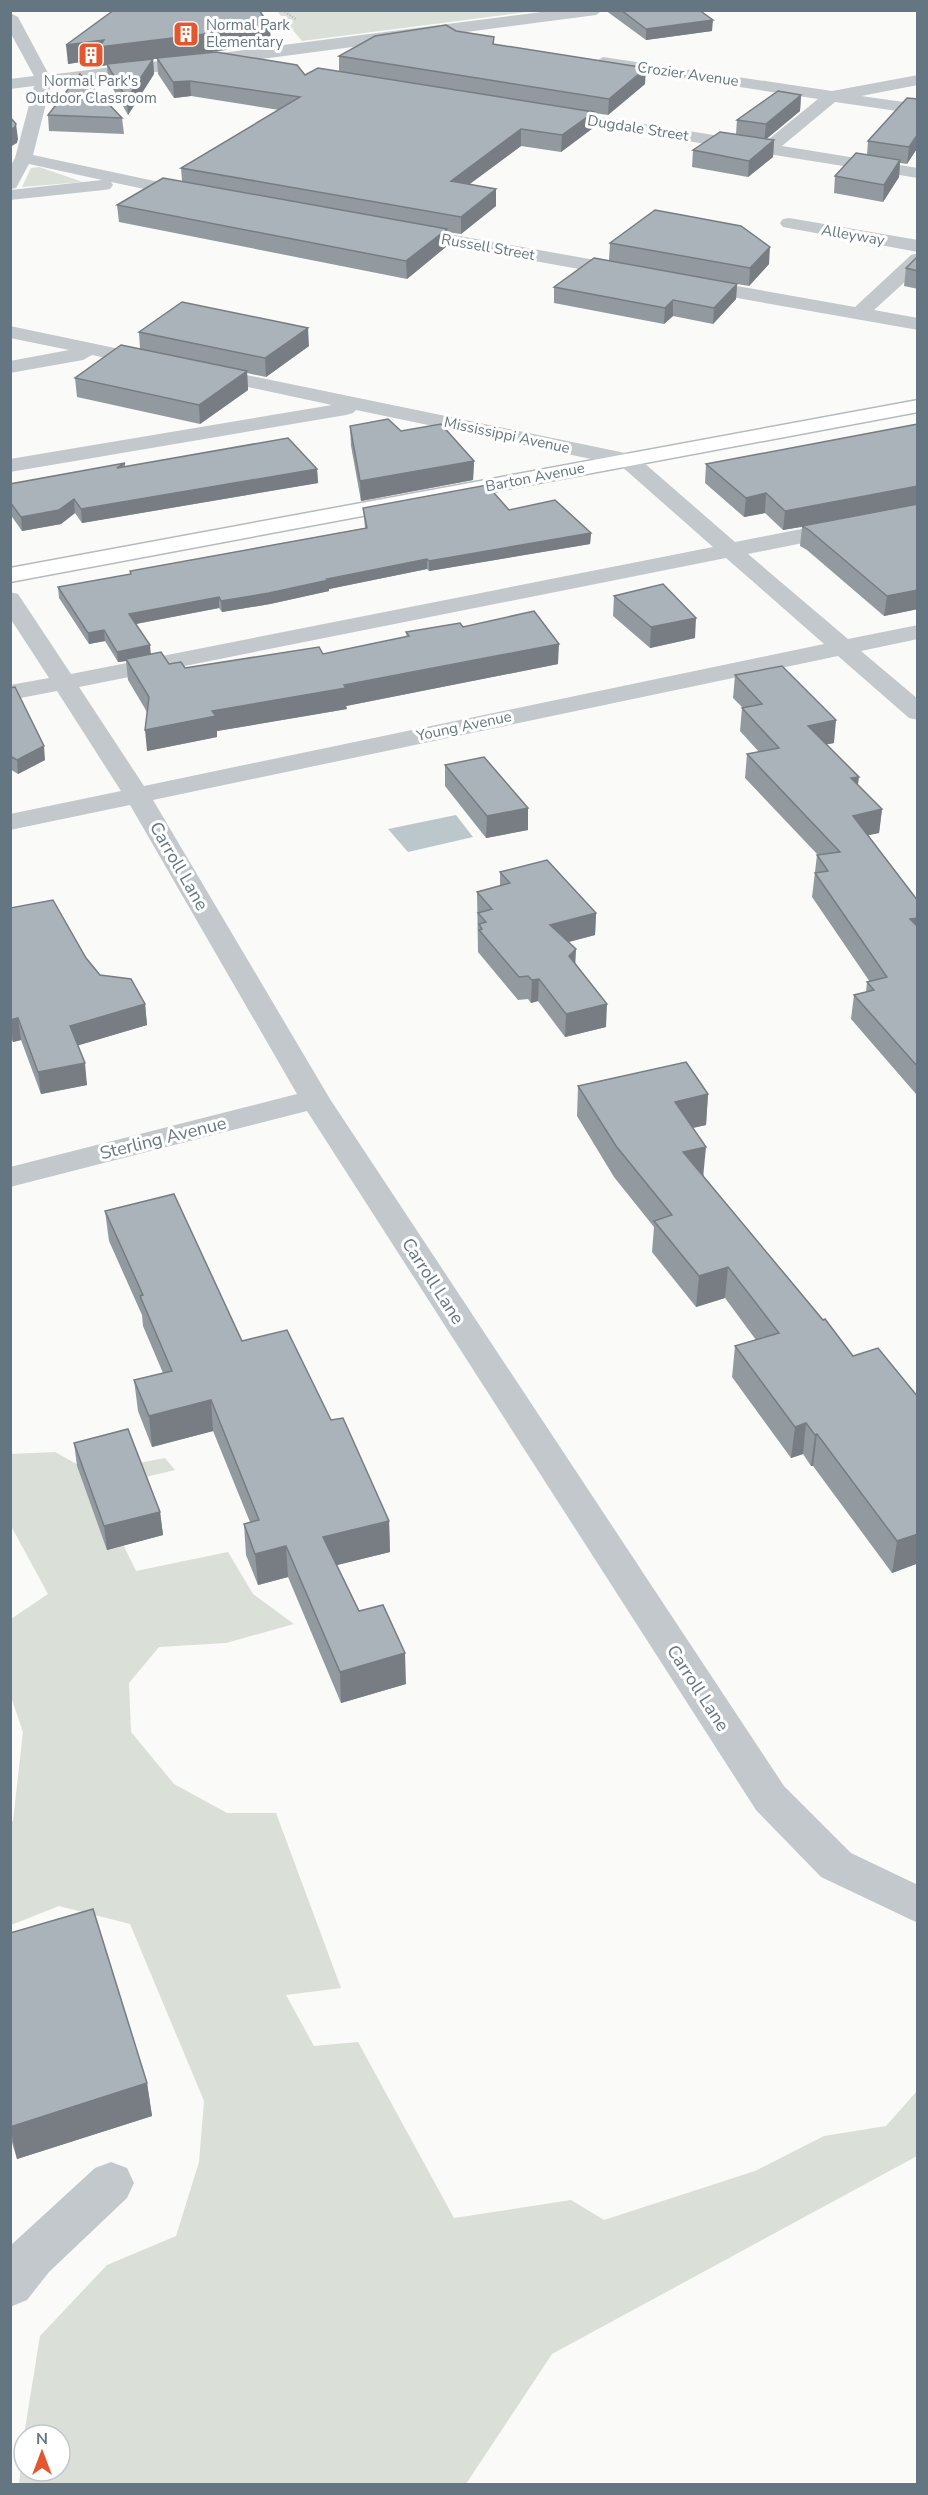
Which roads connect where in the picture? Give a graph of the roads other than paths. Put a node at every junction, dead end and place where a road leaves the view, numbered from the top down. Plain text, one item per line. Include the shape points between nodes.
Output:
1 (596, 10) edge
2 (10, 17) edge
3 (424, 33) junction
4 (470, 42) edge
5 (582, 59) edge
6 (217, 60) junction
7 (276, 70) edge
8 (44, 80) junction
9 (918, 80) edge
10 (10, 84) edge
11 (832, 96) junction
12 (918, 109) edge
13 (533, 111) edge
14 (768, 149) junction
15 (24, 158) junction
16 (918, 173) edge
17 (10, 184) edge
18 (144, 185) junction
19 (10, 195) edge
20 (214, 198) edge
21 (789, 224) dead end
22 (390, 230) edge
23 (918, 246) edge
24 (918, 260) edge
25 (651, 276) edge
26 (674, 280) edge
27 (859, 314) junction
28 (918, 324) edge
29 (10, 332) edge
30 (100, 351) junction
31 (10, 367) edge
32 (366, 405) junction
33 (918, 406) edge
34 (627, 460) junction
35 (10, 466) edge
36 (918, 513) edge
37 (729, 550) junction
38 (10, 574) edge
39 (10, 599) edge
40 (918, 632) edge
41 (840, 648) junction
42 (63, 682) junction
43 (10, 693) edge
44 (918, 713) edge
45 (137, 795) junction
46 (10, 822) edge
47 (315, 1100) junction
48 (10, 1177) edge
49 (918, 1905) edge
50 (111, 2183) dead end
51 (10, 2284) edge

1 - 3 street
2 - 8 street
3 - 4 street
3 - 6 street
5 - 11 street, Crozier Avenue
6 - 7 street
6 - 8 street
8 - 10 street
8 - 15 street
9 - 11 street
11 - 12 street, Crozier Avenue
11 - 14 street
13 - 14 street, Dugdale Street
14 - 16 street, Dugdale Street
15 - 17 street
15 - 18 street
18 - 19 street via 116,184
18 - 20 street
21 - 23 street, Alleyway
22 - 25 street, Russell Street
24 - 27 street
26 - 27 street
27 - 28 street
29 - 30 street, Mississippi Avenue
30 - 31 street
30 - 32 street, Mississippi Avenue
32 - 34 street, Mississippi Avenue
32 - 35 street
33 - 34 main road, Barton Avenue
34 - 37 street, Mississippi Avenue
34 - 38 main road, Barton Avenue
36 - 37 street
37 - 41 street, Mississippi Avenue
37 - 42 street
39 - 42 street, Carroll Lane
40 - 41 street, Young Avenue
41 - 44 street, Mississippi Avenue
41 - 45 street, Young Avenue
42 - 43 street
42 - 45 street, Carroll Lane
45 - 46 street, Young Avenue
45 - 47 street, Carroll Lane
47 - 48 street, Sterling Avenue
47 - 49 street, Carroll Lane via 775,1805 836,1865
50 - 51 street via 56,2233

